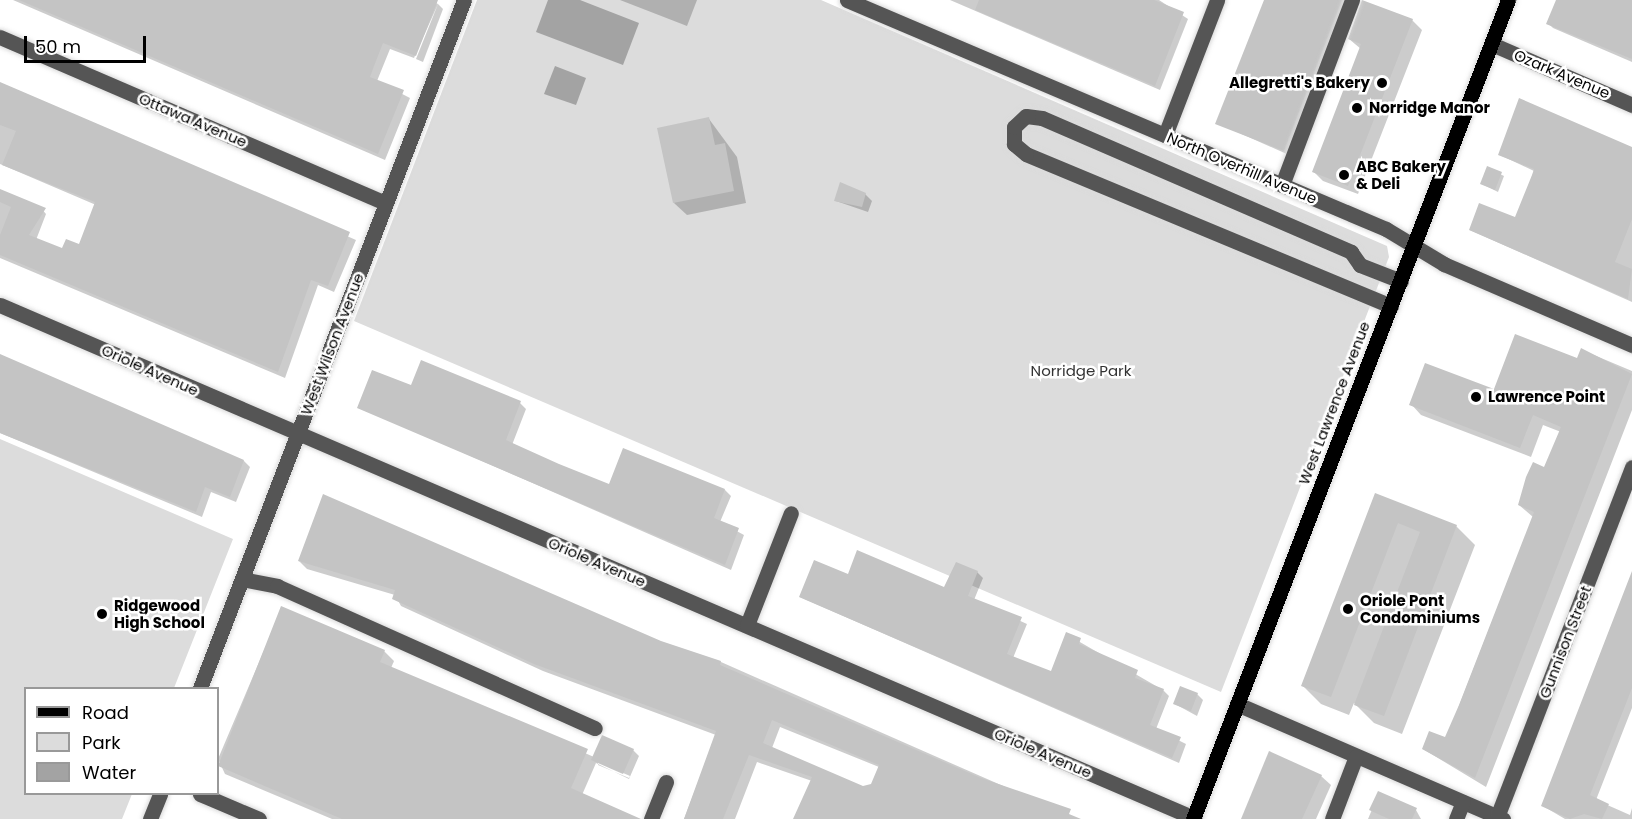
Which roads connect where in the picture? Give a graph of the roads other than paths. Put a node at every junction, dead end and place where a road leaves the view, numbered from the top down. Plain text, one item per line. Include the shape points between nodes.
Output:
1 (464, 0) edge
2 (848, 0) edge
3 (1217, 0) edge
4 (1352, 0) edge
5 (1508, 0) edge
6 (0, 37) edge
7 (1492, 44) junction
8 (1632, 105) edge
9 (1165, 135) junction
10 (1282, 185) junction
11 (386, 203) junction
12 (1414, 246) junction
13 (1401, 280) junction
14 (0, 305) edge
15 (1391, 306) junction
16 (1632, 345) edge
17 (297, 434) junction
18 (1632, 467) edge
19 (791, 513) dead end
20 (242, 579) junction
21 (747, 625) junction
22 (200, 687) edge
23 (1237, 704) junction
24 (595, 728) dead end
25 (1356, 756) junction
26 (666, 782) dead end
27 (160, 795) edge
28 (202, 795) edge
29 (1463, 802) junction
30 (1193, 818) edge
31 (1500, 818) edge
32 (150, 819) edge
33 (259, 819) edge
34 (651, 819) edge
35 (1332, 819) edge
36 (1456, 819) edge

1 - 11 street, West Wilson Avenue
2 - 9 street, North Overhill Avenue
3 - 9 street
4 - 10 street
5 - 7 main road, West Lawrence Avenue
6 - 11 street, Ottawa Avenue
7 - 8 street, Ozark Avenue
7 - 12 main road, West Lawrence Avenue
9 - 10 street, North Overhill Avenue
10 - 12 street, North Overhill Avenue
11 - 17 street, West Wilson Avenue
12 - 13 main road, West Lawrence Avenue
12 - 16 street, North Overhill Avenue
13 - 15 main road, West Lawrence Avenue
13 - 15 street via 1360,265 1351,252 1042,118 1026,116 1014,127 1014,144 1026,154
14 - 17 street, Oriole Avenue
15 - 23 main road, West Lawrence Avenue
17 - 20 street, West Wilson Avenue
17 - 21 street, Oriole Avenue
18 - 31 street, Gunnison Street
19 - 21 street
20 - 22 street, West Wilson Avenue
20 - 24 street via 277,586
21 - 30 street, Oriole Avenue
23 - 25 street
23 - 30 main road, West Lawrence Avenue
25 - 29 street
25 - 35 street
26 - 34 street
27 - 32 street
28 - 33 street
29 - 31 street
29 - 36 street

